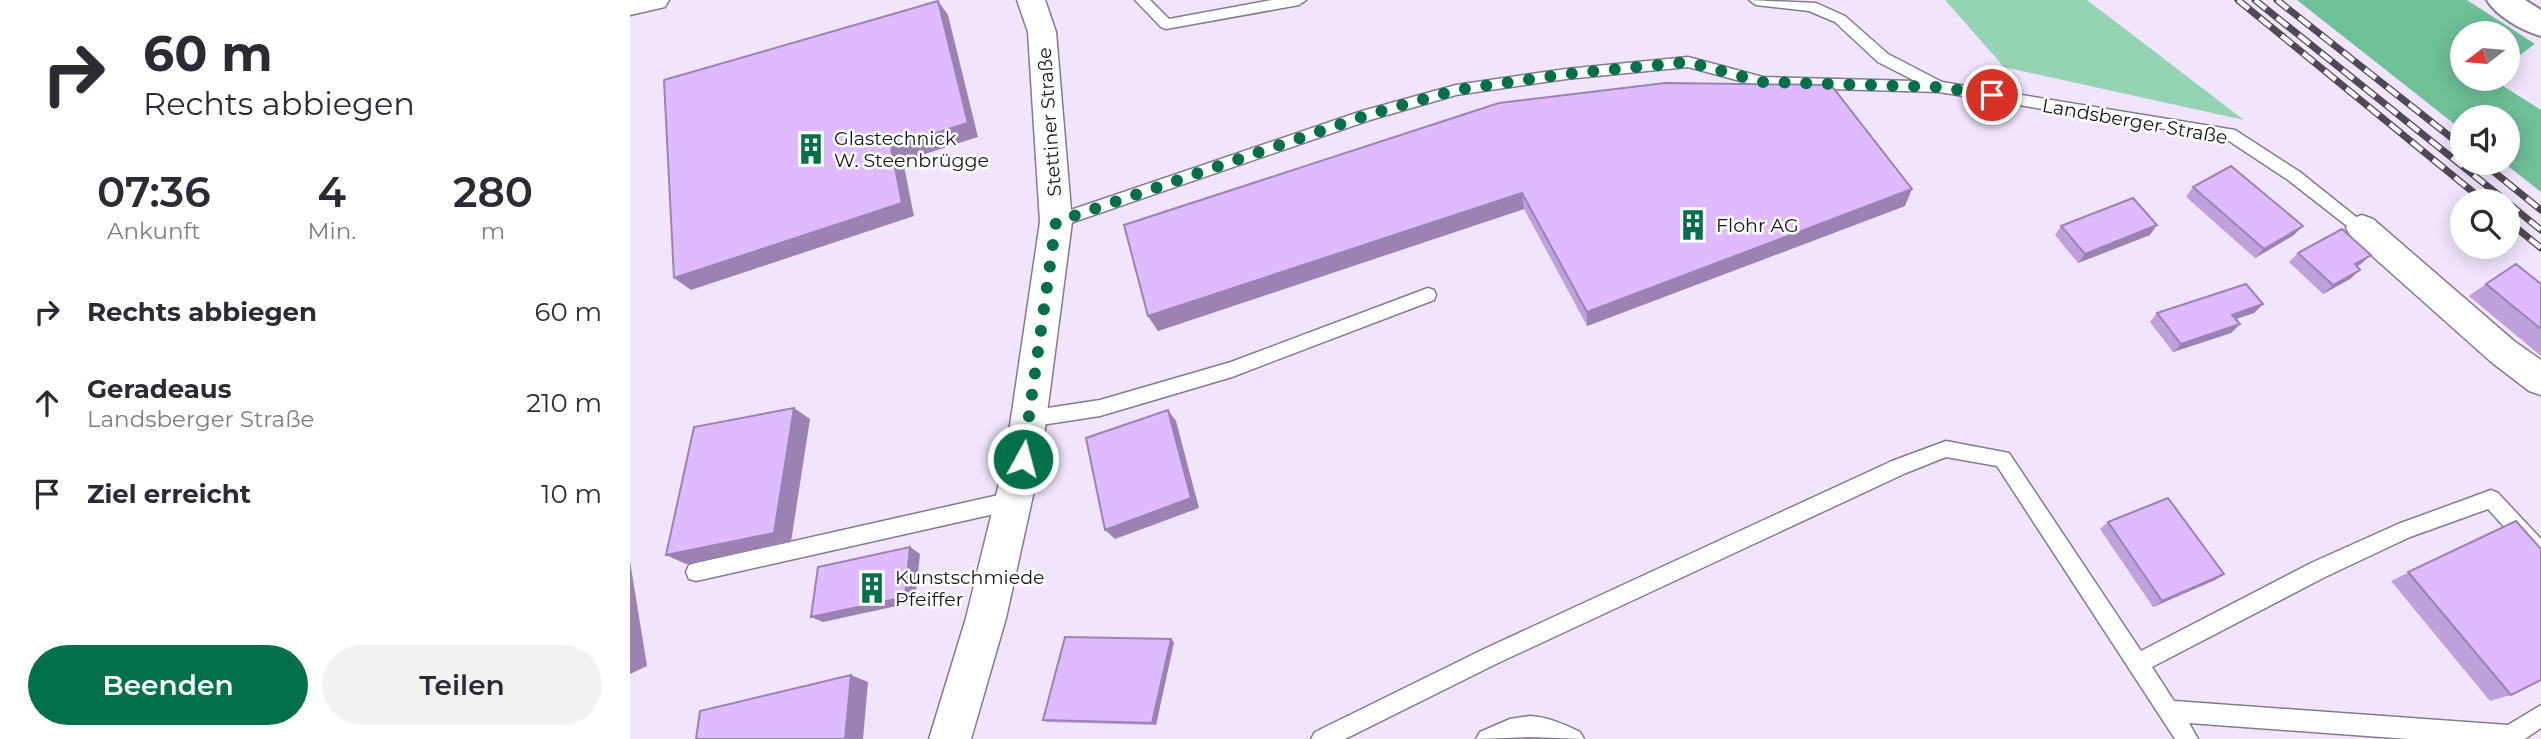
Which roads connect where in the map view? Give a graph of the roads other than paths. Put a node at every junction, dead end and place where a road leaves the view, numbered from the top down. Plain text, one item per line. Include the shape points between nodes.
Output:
1 (655, 0) edge
2 (1031, 0) edge
3 (1143, 0) edge
4 (1300, 0) edge
5 (1756, 0) edge
6 (2502, 0) edge
7 (630, 5) edge
8 (2541, 25) edge
9 (1939, 87) junction
10 (1056, 222) junction
11 (2362, 228) joint
12 (1428, 295) dead end
13 (2541, 380) edge
14 (1028, 419) junction
15 (1012, 500) junction
16 (2541, 553) edge
17 (696, 572) edge
18 (2138, 663) junction
19 (2169, 711) junction
20 (2541, 715) edge
21 (2494, 737) edge
22 (950, 739) edge
23 (1322, 739) edge
24 (1487, 739) edge
25 (1573, 739) edge
26 (2188, 739) edge

1 - 7 street
2 - 10 street, Stettiner Straße via 1042,32
3 - 4 lane via 1166,24
5 - 9 lane, Landsberger Straße via 1811,6 1840,19 1883,58
6 - 8 main road
9 - 10 lane via 1763,82 1688,62 1456,90 1367,115
9 - 11 lane, Landsberger Straße via 2230,134
10 - 14 street, Stettiner Straße
11 - 13 street, Landsberger Straße
12 - 14 lane via 1232,369 1100,408
14 - 15 street, Stettiner Straße
15 - 17 lane
15 - 22 street, Stettiner Straße via 986,618
16 - 18 lane via 2491,499 2405,530 2318,570
18 - 19 lane
18 - 23 lane via 2003,459 1946,449
19 - 21 lane
19 - 26 lane
20 - 21 lane via 2511,736
24 - 25 lane via 1523,724

